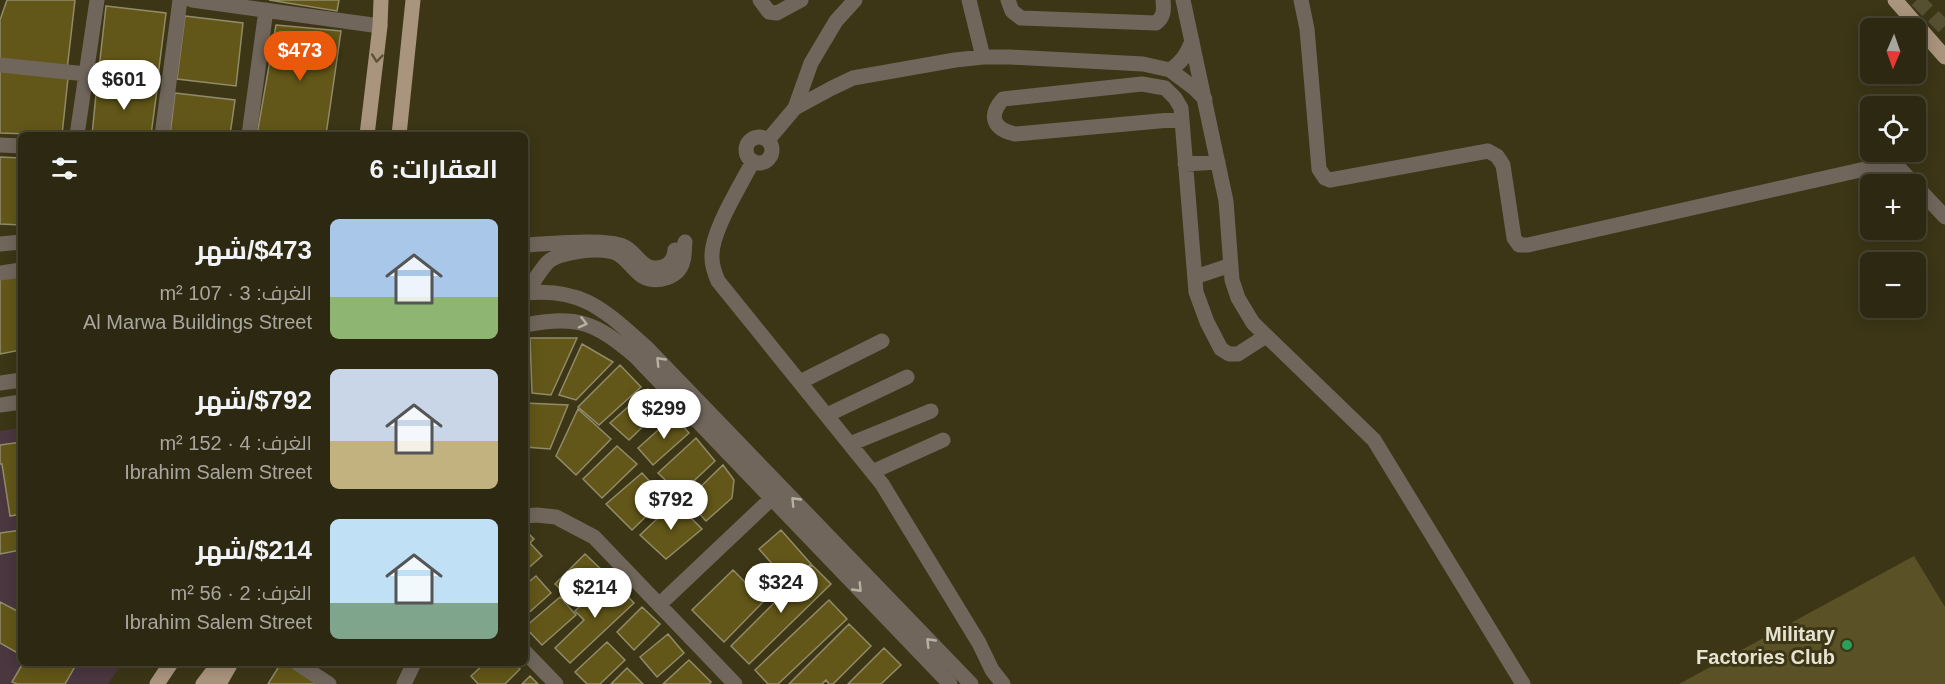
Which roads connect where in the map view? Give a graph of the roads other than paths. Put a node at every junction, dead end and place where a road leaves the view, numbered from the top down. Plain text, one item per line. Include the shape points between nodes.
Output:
1 (97, 0) edge
2 (180, 0) edge
3 (192, 0) edge
4 (381, 0) edge
5 (413, 0) edge
6 (760, 0) edge
7 (801, 0) edge
8 (855, 0) edge
9 (969, 0) edge
10 (1008, 0) edge
11 (1163, 0) edge
12 (1183, 0) edge
13 (1301, 0) edge
14 (1895, 0) edge
15 (266, 10) junction
16 (380, 26) junction
17 (1192, 41) junction
18 (984, 57) junction
19 (1945, 57) edge
20 (0, 65) edge
21 (1170, 70) junction
22 (86, 74) junction
23 (1205, 99) junction
24 (795, 108) junction
25 (1181, 119) junction
26 (77, 132) edge
27 (162, 132) edge
28 (249, 132) edge
29 (367, 132) edge
30 (399, 132) edge
31 (0, 145) edge
32 (18, 146) edge
33 (1218, 162) junction
34 (1185, 164) junction
35 (1905, 174) edge
36 (1926, 197) edge
37 (1945, 217) edge
38 (18, 242) edge
39 (0, 243) edge
40 (528, 245) edge
41 (1231, 265) junction
42 (18, 270) edge
43 (0, 273) edge
44 (1195, 277) junction
45 (528, 289) edge
46 (528, 293) edge
47 (528, 324) edge
48 (1266, 336) junction
49 (882, 341) dead end
50 (907, 377) dead end
51 (18, 380) edge
52 (800, 382) junction
53 (0, 383) edge
54 (18, 402) edge
55 (0, 405) edge
56 (931, 411) dead end
57 (827, 415) junction
58 (943, 440) dead end
59 (850, 444) junction
60 (872, 472) junction
61 (772, 498) junction
62 (528, 516) edge
63 (660, 604) junction
64 (528, 655) edge
65 (169, 666) edge
66 (221, 666) edge
67 (229, 666) edge
68 (302, 666) edge
69 (413, 666) edge
70 (157, 684) edge
71 (203, 684) edge
72 (219, 684) edge
73 (329, 684) edge
74 (404, 684) edge
75 (556, 684) edge
76 (735, 684) edge
77 (950, 684) edge
78 (971, 684) edge
79 (1003, 684) edge
80 (1522, 684) edge

1 - 22 street
2 - 27 street
3 - 15 street
4 - 16 main road
5 - 30 main road
6 - 7 street via 769,12 777,13
8 - 24 street via 836,21 811,63
9 - 18 street
10 - 11 street via 1012,11 1021,18 1156,23 1164,10
12 - 17 street
13 - 35 street via 1322,175 1330,180 1488,151 1503,165 1514,238 1519,245 1887,164
14 - 19 main road
15 - 16 street
15 - 28 street
16 -> 29 main road
17 - 21 street via 1188,53
17 - 23 street
18 - 21 street via 1143,64
18 - 24 street via 854,78
20 - 22 street
21 - 23 street
22 - 26 street
23 - 33 street
24 - 52 street via 768,140 754,138 747,145 747,154 753,161 718,230 711,258 718,281
25 - 25 street via 1180,108 1165,88 1142,84 1003,99 995,108 994,121 1002,131 1015,134
25 - 34 street
31 - 32 street
33 - 34 street
33 - 41 street via 1226,201
34 - 44 street
36 - 37 street
38 - 39 street
40 - 45 street via 609,242 624,246 652,268 669,265 680,245 683,261 666,278 654,280 641,276 616,253 578,252 548,262
41 - 44 street
41 - 48 street via 1238,298
42 - 43 street
44 - 48 street via 1196,292 1221,349 1238,354
78 -> 46 street via 646,347 600,308 583,299 546,291
47 -> 61 street via 553,320 579,322 612,337
48 - 80 street via 1374,440
49 - 52 street
50 - 57 street
51 - 53 street
52 - 57 street
54 - 55 street
56 - 59 street
57 - 59 street
58 - 60 street
59 - 60 street
60 - 79 street
61 - 63 street
61 -> 77 street
62 - 63 street via 556,518 594,537
63 - 76 street
64 - 75 street
65 - 70 main road
66 - 71 main road
67 - 72 main road
68 - 73 street
69 - 74 street

